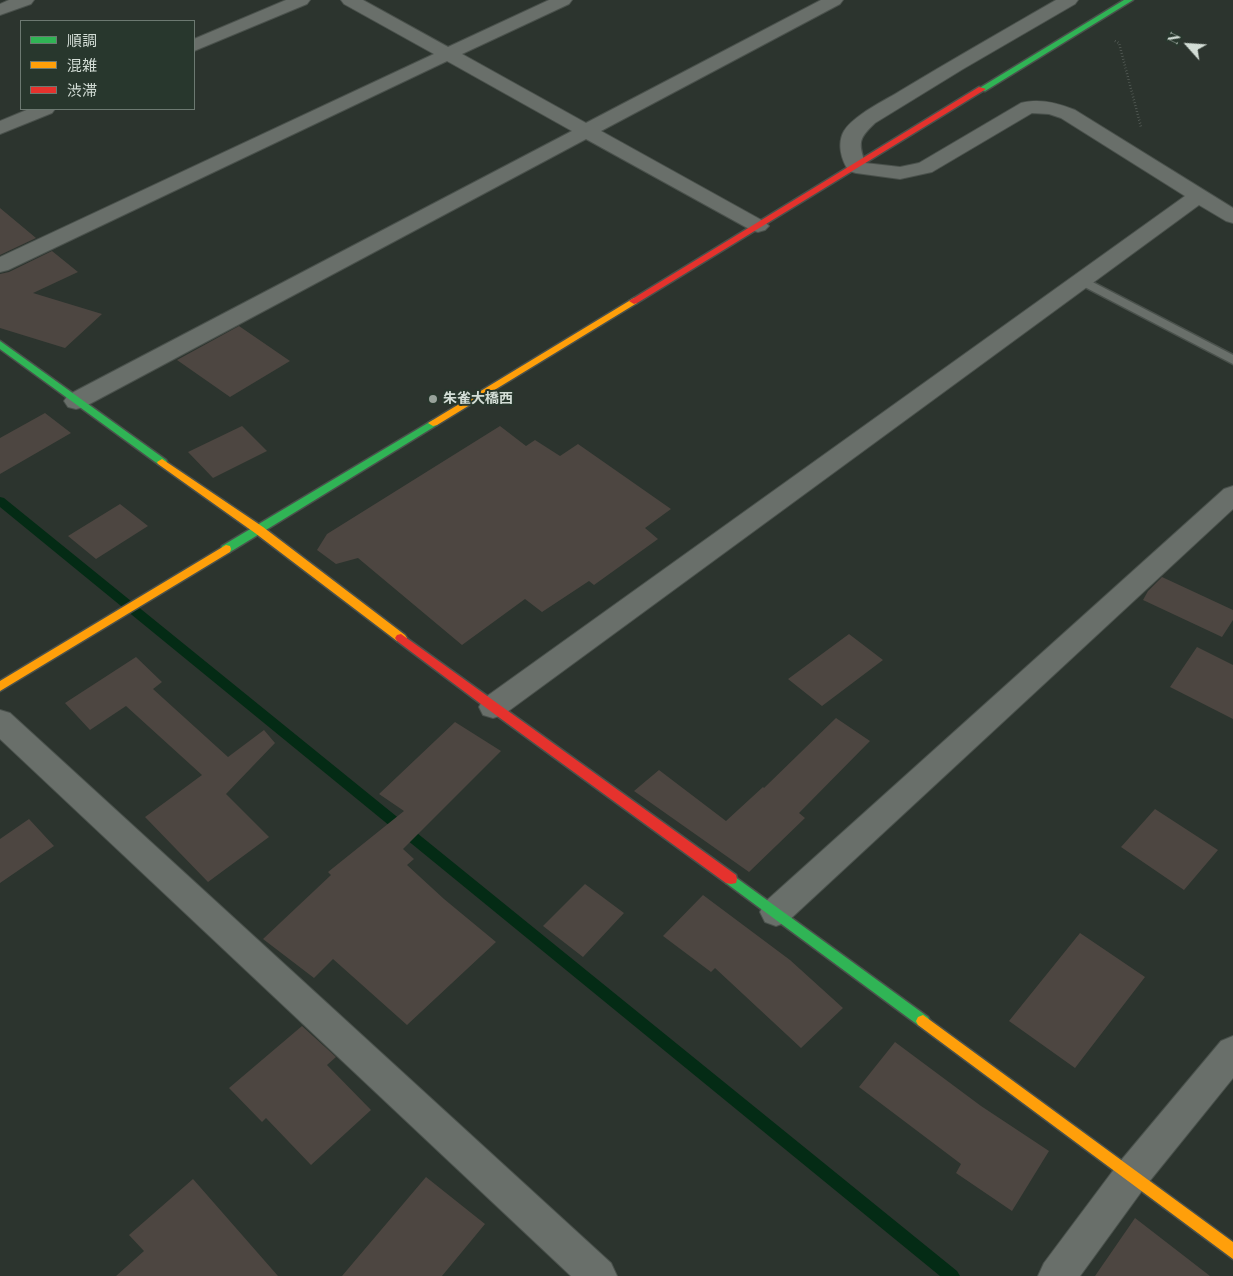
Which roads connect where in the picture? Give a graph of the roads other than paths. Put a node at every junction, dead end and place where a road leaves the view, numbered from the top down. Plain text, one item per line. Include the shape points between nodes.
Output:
1 (25, 0) edge
2 (301, 0) edge
3 (350, 0) edge
4 (563, 0) edge
5 (834, 0) edge
6 (1069, 0) edge
7 (1129, 0) edge
8 (0, 10) edge
9 (195, 46) edge
10 (448, 54) junction
11 (43, 110) edge
12 (0, 128) edge
13 (584, 132) junction
14 (856, 167) junction
15 (1199, 195) junction
16 (1233, 217) edge
17 (758, 226) junction
18 (0, 265) edge
19 (1081, 280) junction
20 (0, 344) edge
21 (1233, 360) edge
22 (76, 401) junction
23 (1233, 495) edge
24 (259, 530) junction
25 (0, 687) edge
26 (493, 707) junction
27 (0, 721) edge
28 (776, 912) junction
29 (1233, 1052) edge
30 (1131, 1176) junction
31 (1233, 1252) edge
32 (598, 1276) edge
33 (1057, 1276) edge

1 - 8 street
2 - 9 street
3 - 10 street
4 - 10 street
5 - 13 street
6 - 14 street via 868,119 853,133 850,148
7 - 14 street
10 - 13 street
10 - 18 street
11 - 12 street
13 - 17 street
13 - 22 street
14 - 15 street via 900,173 924,168 1028,107 1052,108 1068,114
14 - 17 street
15 - 16 street
15 - 19 street
17 - 24 street
19 - 21 lane
19 - 26 street
20 - 22 street
22 - 24 street
23 - 28 street
24 - 25 street
24 - 26 street
26 - 28 street
27 - 32 street
28 - 30 street
29 - 30 street
30 - 31 street
30 - 33 street

